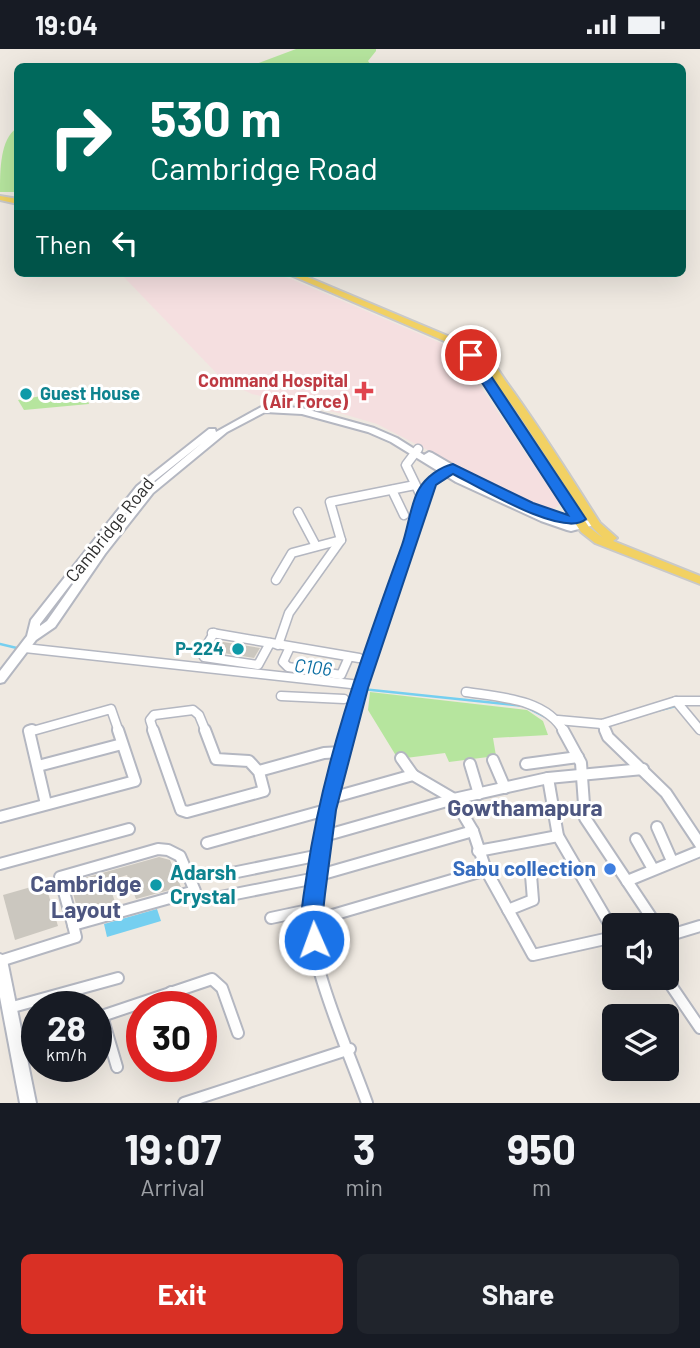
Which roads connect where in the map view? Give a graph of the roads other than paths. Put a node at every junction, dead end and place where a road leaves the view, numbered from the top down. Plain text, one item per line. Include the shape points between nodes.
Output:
1 (305, 277) edge
2 (417, 451) junction
3 (449, 470) junction
4 (415, 485) junction
5 (392, 490) junction
6 (423, 499) junction
7 (298, 512) dead end
8 (404, 515) dead end
9 (586, 520) junction
10 (341, 540) junction
11 (316, 546) junction
12 (700, 572) edge
13 (276, 580) dead end
14 (700, 580) edge
15 (29, 642) junction
16 (274, 644) junction
17 (290, 647) junction
18 (349, 656) junction
19 (359, 658) dead end
20 (1, 676) edge
21 (360, 685) junction
22 (466, 692) dead end
23 (281, 696) dead end
24 (344, 699) dead end
25 (700, 701) edge
26 (676, 702) junction
27 (558, 720) junction
28 (603, 726) junction
29 (700, 730) edge
30 (122, 744) junction
31 (342, 754) junction
32 (578, 757) junction
33 (401, 758) dead end
34 (493, 759) dead end
35 (470, 764) dead end
36 (526, 764) dead end
37 (38, 766) junction
38 (643, 769) junction
39 (259, 771) junction
40 (413, 775) junction
41 (580, 776) junction
42 (548, 778) junction
43 (505, 788) junction
44 (479, 794) junction
45 (331, 798) junction
46 (454, 799) junction
47 (46, 804) junction
48 (326, 810) junction
49 (0, 817) edge
50 (657, 827) dead end
51 (129, 829) dead end
52 (473, 831) junction
53 (324, 836) junction
54 (558, 836) junction
55 (636, 839) dead end
56 (207, 843) dead end
57 (700, 844) edge
58 (478, 851) junction
59 (700, 851) edge
60 (320, 855) junction
61 (672, 860) junction
62 (0, 864) edge
63 (653, 869) junction
64 (486, 870) junction
65 (227, 874) dead end
66 (531, 875) dead end
67 (316, 877) junction
68 (627, 881) junction
69 (219, 897) dead end
70 (313, 909) junction
71 (508, 910) junction
72 (602, 913) edge
73 (648, 913) edge
74 (271, 918) dead end
75 (312, 921) junction
76 (72, 925) junction
77 (700, 926) edge
78 (679, 932) edge
79 (602, 940) edge
80 (0, 960) edge
81 (118, 978) dead end
82 (674, 990) edge
83 (174, 991) edge
84 (9, 1008) junction
85 (700, 1028) edge
86 (238, 1033) dead end
87 (21, 1040) edge
88 (16, 1041) junction
89 (350, 1049) junction
90 (112, 1053) edge
91 (117, 1067) dead end
92 (28, 1103) edge
93 (184, 1103) edge
94 (367, 1103) edge

1 - 9 main road via 465,341 480,353
2 - 3 street, Cambridge Road
2 - 4 street via 406,465
2 - 15 street, Cambridge Road via 324,416 270,409 248,415 150,491 51,624
3 - 6 street via 430,483
3 - 9 street, Cambridge Road via 545,519 571,528
4 - 5 street
4 - 6 street
5 - 8 street
5 - 10 street via 330,502
6 - 21 street
7 - 11 street
9 - 12 main road via 614,540
9 - 14 main road via 599,540
10 - 11 street
10 - 16 street via 289,613
11 - 13 street via 292,554
15 - 20 street, Cambridge Road
15 - 21 street
16 - 16 street via 258,665 202,653 213,633
16 - 17 street
17 - 18 street
17 - 18 street via 283,662 288,667 341,675
18 - 19 street
21 - 31 street
22 - 27 street via 521,701
23 - 24 street
25 - 26 street
26 - 28 street
26 - 29 street
27 - 28 street
27 - 32 street
28 - 38 street via 608,737
30 - 37 street
30 - 37 street via 111,709 29,731
30 - 47 street via 135,781
31 - 39 street
31 - 45 street
32 - 36 street
32 - 41 street
33 - 40 street
34 - 43 street
35 - 44 street
37 - 47 street
38 - 41 street
38 - 57 street via 678,809
39 - 39 street via 265,788 261,793 184,812 151,717 197,712 218,761 243,759
40 - 45 street
40 - 46 street
41 - 42 street
41 - 68 street via 585,818
42 - 43 street
42 - 54 street
43 - 44 street
44 - 46 street
45 - 48 street
46 - 52 street
46 - 53 street
47 - 49 street
48 - 53 street
48 - 56 street
50 - 61 street
51 - 62 street
52 - 58 street
52 - 67 street
53 - 60 street
54 - 58 street
54 - 72 street
55 - 63 street
58 - 64 street
59 - 61 street
60 - 65 street
60 - 67 street
61 - 63 street
63 - 68 street
64 - 71 street
64 - 75 street
66 - 71 street via 533,900
67 - 69 street
67 - 70 street
68 - 73 street
70 - 74 street
70 - 75 street
71 - 79 street via 533,955
75 - 89 street via 316,960
76 - 76 street via 60,877 158,849 177,850 182,856 195,891
76 - 80 street via 76,937
77 - 78 street
80 - 84 street
81 - 84 street
82 - 85 street
83 - 86 street via 212,979 222,988
84 - 88 street
87 - 88 street
88 - 92 street
89 - 93 street
89 - 94 street
90 - 91 street

